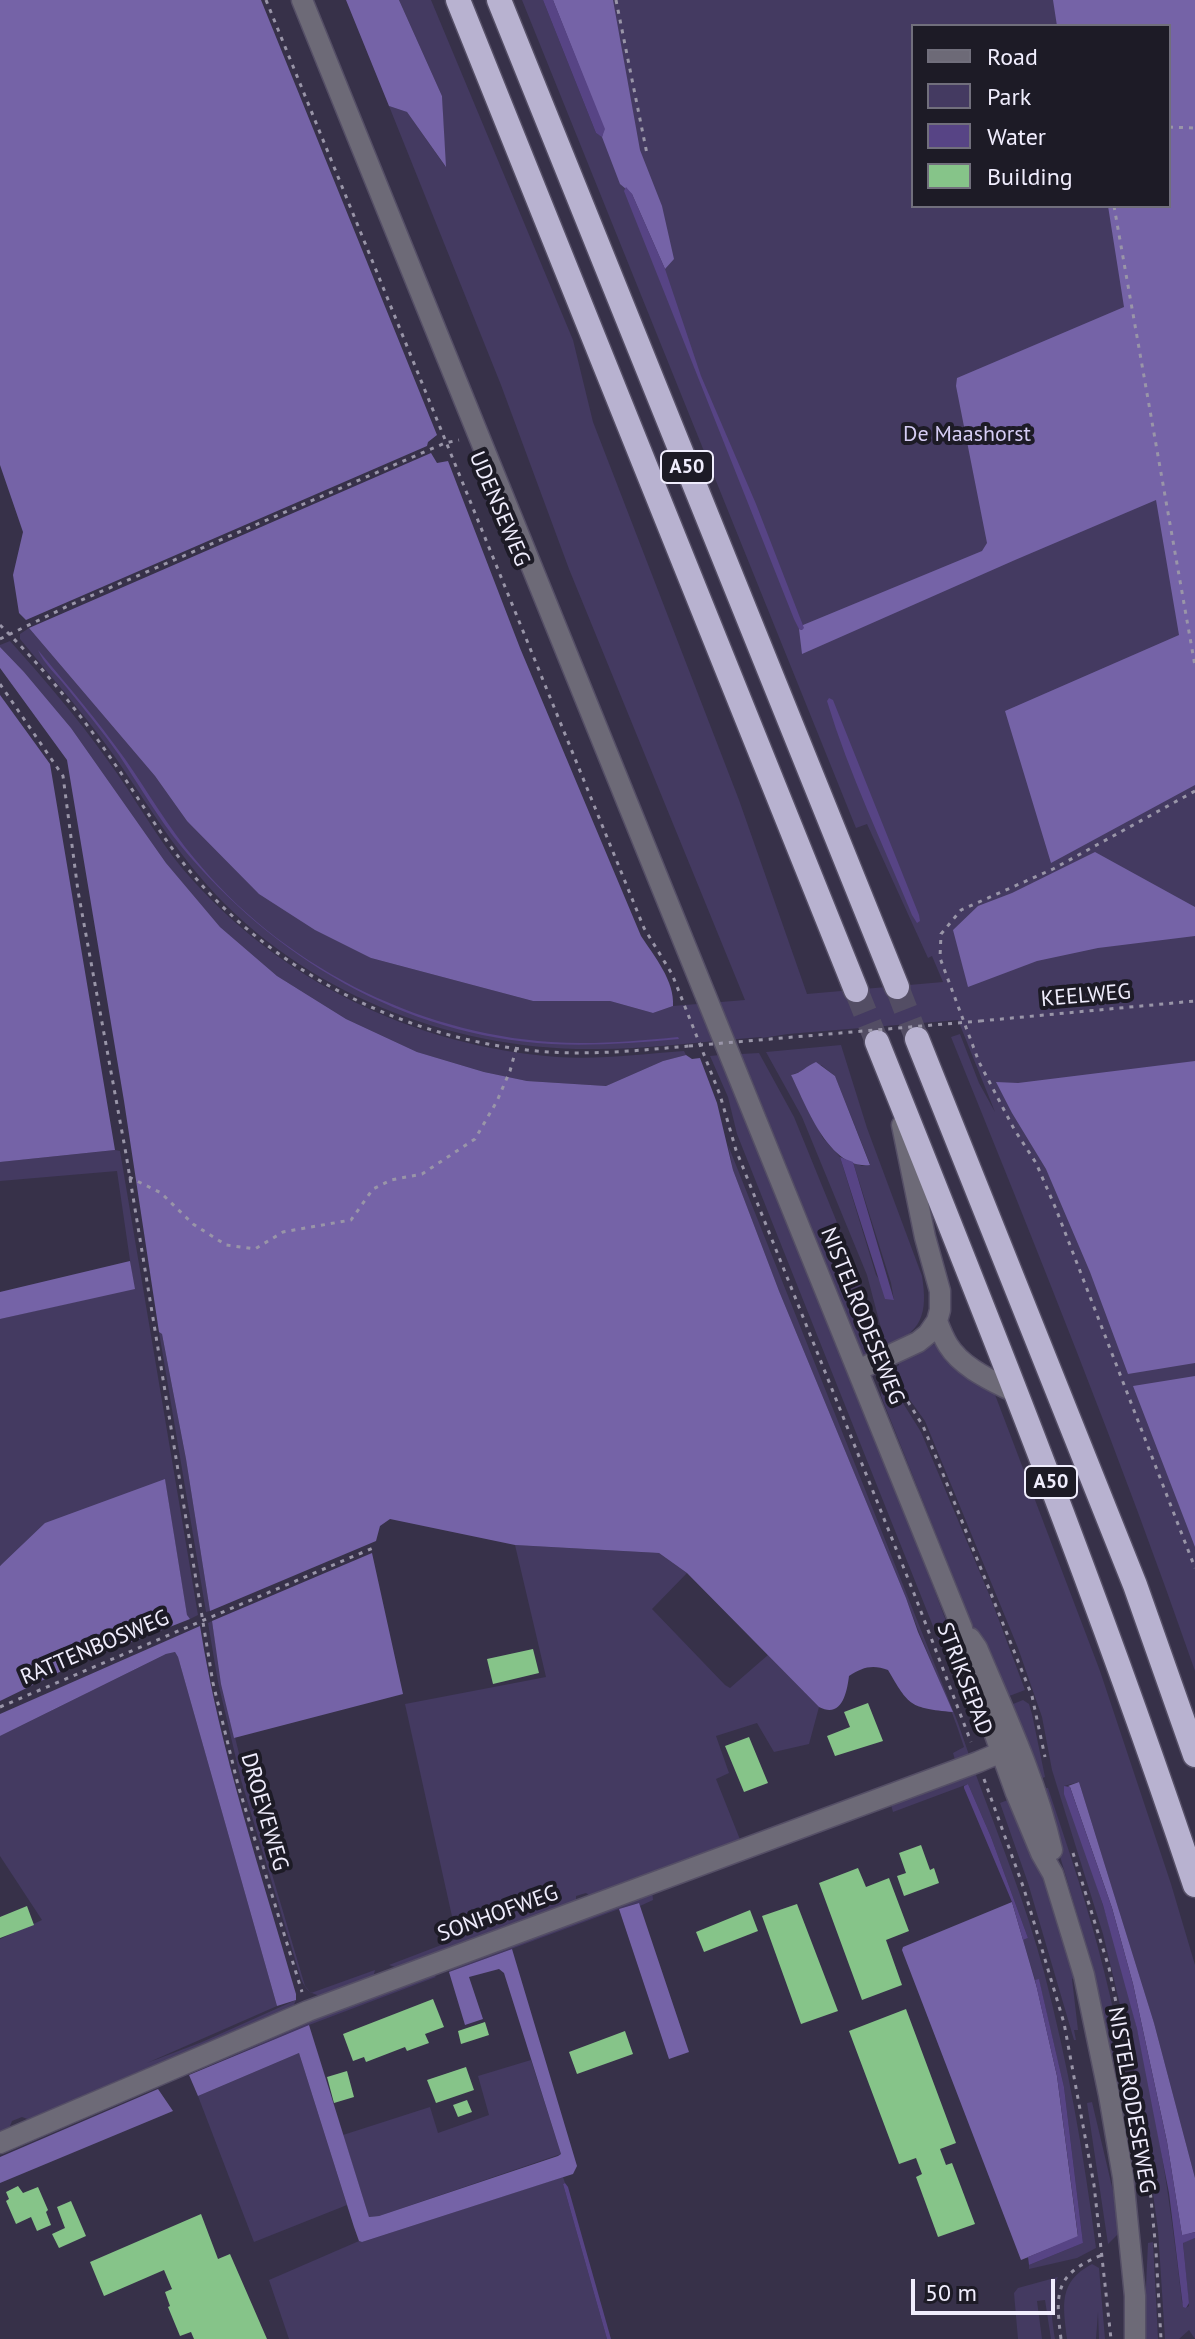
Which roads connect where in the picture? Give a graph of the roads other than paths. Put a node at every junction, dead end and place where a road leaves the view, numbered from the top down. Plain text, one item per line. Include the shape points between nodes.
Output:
1 (302, 0) edge
2 (458, 0) edge
3 (499, 0) edge
4 (897, 987) tunnel mouth
5 (856, 990) tunnel mouth
6 (717, 1021) joint
7 (917, 1039) tunnel mouth
8 (877, 1042) tunnel mouth
9 (894, 1084) junction
10 (937, 1321) junction
11 (858, 1370) junction
12 (1016, 1393) junction
13 (1010, 1749) junction
14 (1195, 1755) edge
15 (1195, 1885) edge
16 (0, 2143) edge
17 (1135, 2339) edge

1 - 6 street, UDENSEWEG
2 - 5 highway, A50
3 - 4 highway, A50
6 - 11 street, NISTELRODESEWEG
7 - 14 highway, A50 via 1135,1585
8 - 9 highway, A50
9 - 10 street via 940,1291
9 - 12 highway, A50
10 - 11 street via 918,1342
10 - 12 street via 957,1356
11 - 13 street, NISTELRODESEWEG via 962,1628 977,1648
12 - 15 highway, A50 via 1115,1652
13 - 16 street, SONHOFWEG via 308,2011
13 - 17 street, NISTELRODESEWEG via 1052,1848 1053,1874 1084,1975 1123,2177

